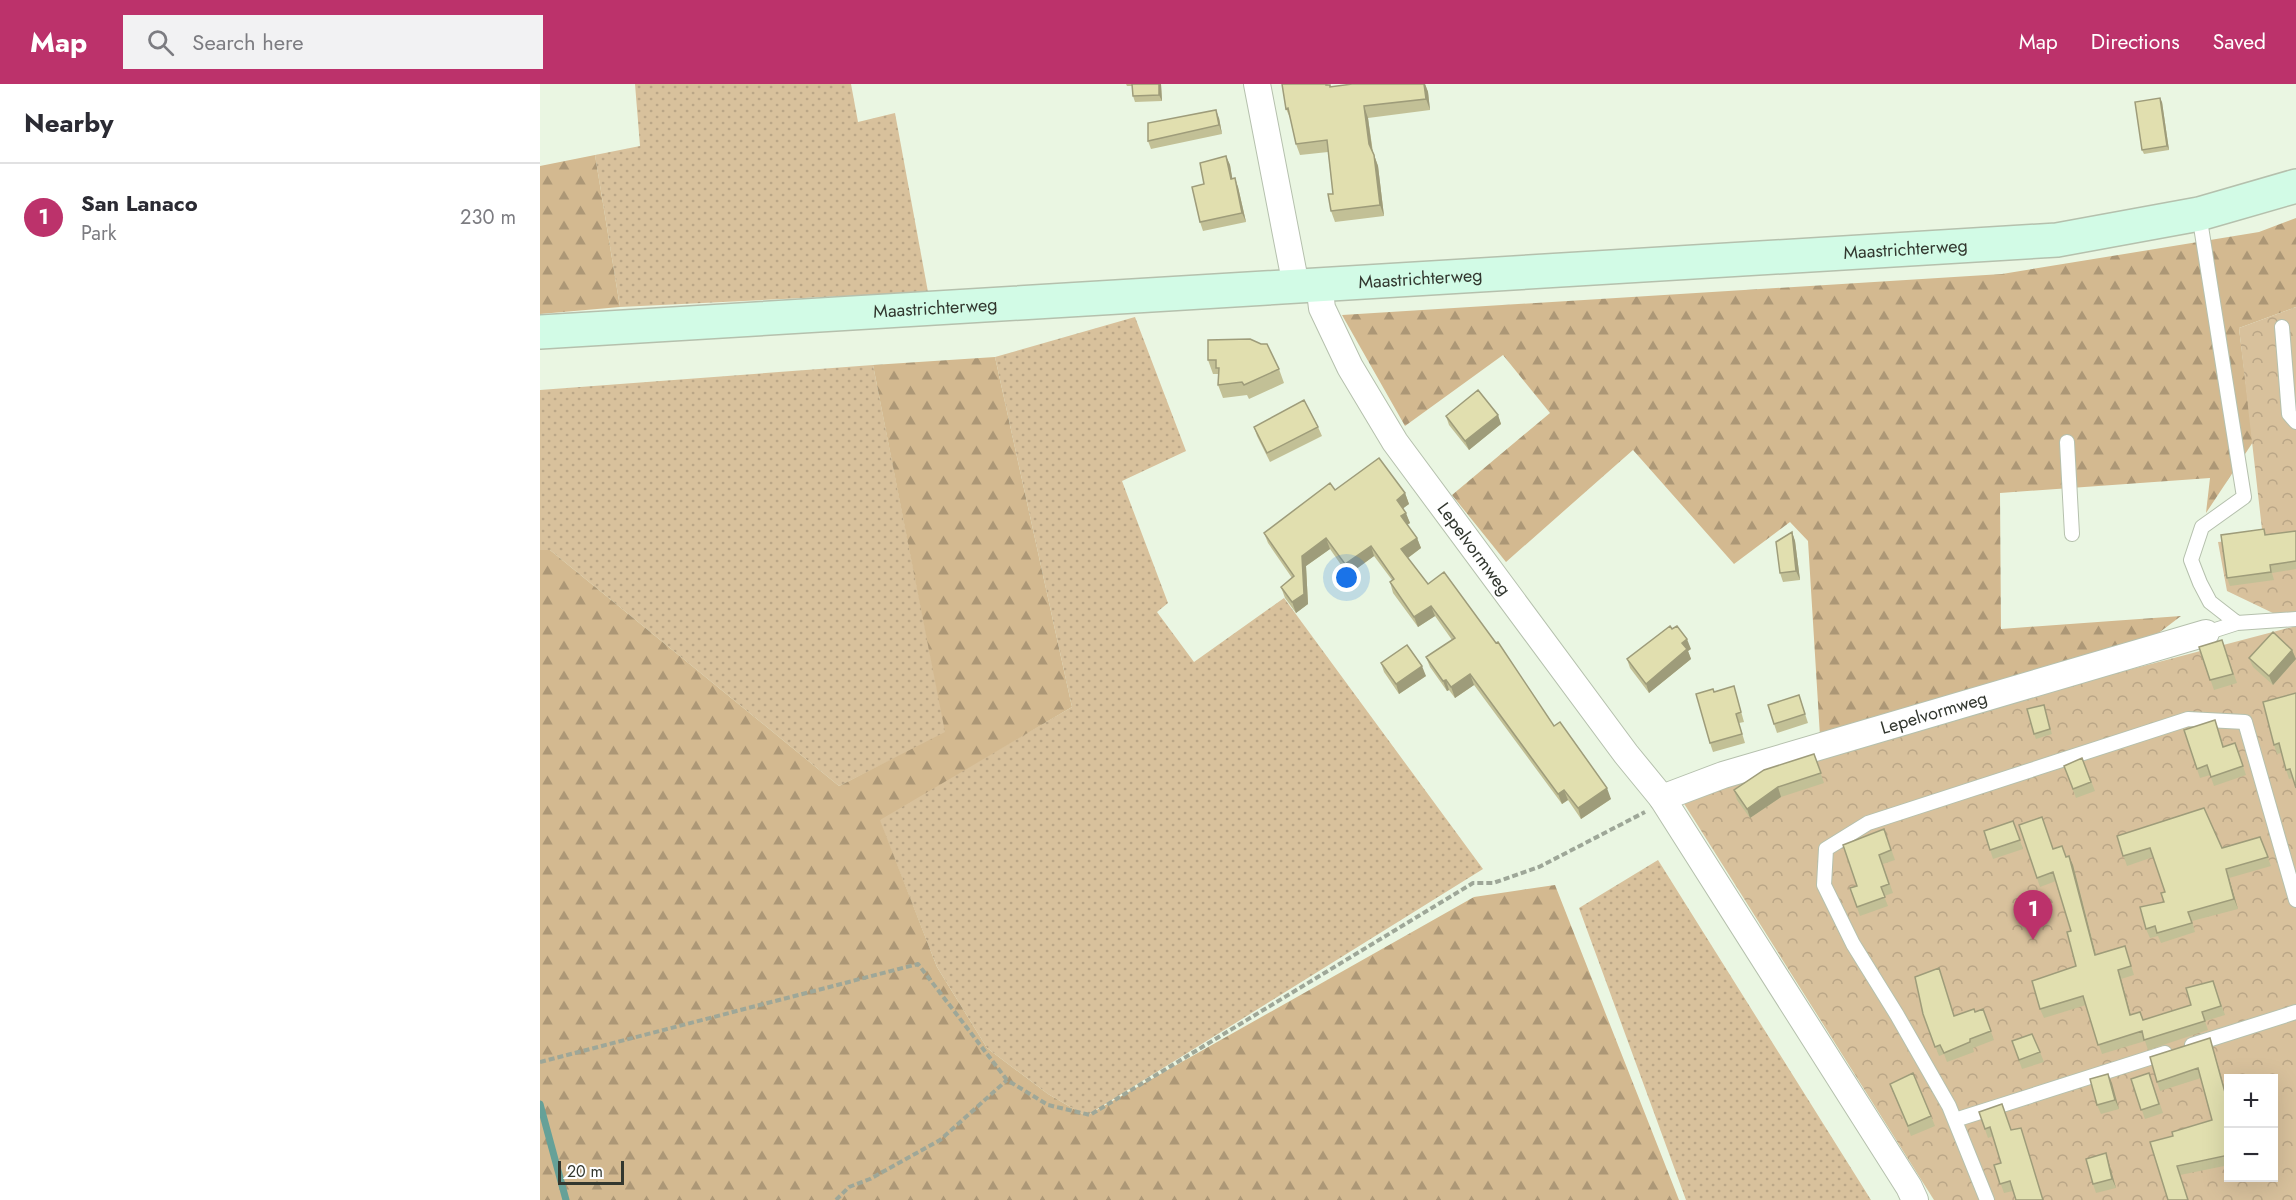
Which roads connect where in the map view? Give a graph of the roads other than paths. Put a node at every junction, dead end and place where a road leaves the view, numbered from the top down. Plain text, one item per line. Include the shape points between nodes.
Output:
1 (1257, 84) edge
2 (2296, 186) edge
3 (2199, 214) junction
4 (1308, 285) junction
5 (2283, 327) dead end
6 (540, 332) edge
7 (2296, 422) edge
8 (2067, 442) dead end
9 (2072, 534) dead end
10 (2296, 619) edge
11 (2237, 623) junction
12 (2206, 633) joint
13 (1662, 798) junction
14 (2296, 900) edge
15 (2296, 1012) edge
16 (1955, 1120) junction
17 (1915, 1200) edge
18 (1987, 1200) edge

1 - 4 street, Lepelvormweg
2 - 3 main road, Maastrichterweg
3 - 4 main road, Maastrichterweg via 2057,240
3 - 11 lane via 2244,497 2202,527 2191,560 2210,602
4 - 6 main road, Maastrichterweg
4 - 13 street, Lepelvormweg via 1350,367 1395,442
5 - 7 lane via 2289,414
8 - 9 lane
10 - 11 lane
11 - 12 lane
12 - 13 street, Lepelvormweg via 1723,775
13 - 17 street, Lepelvormweg
14 - 16 lane via 2245,722 2188,719 1868,823 1826,849 1824,885
15 - 16 lane
16 - 18 lane

